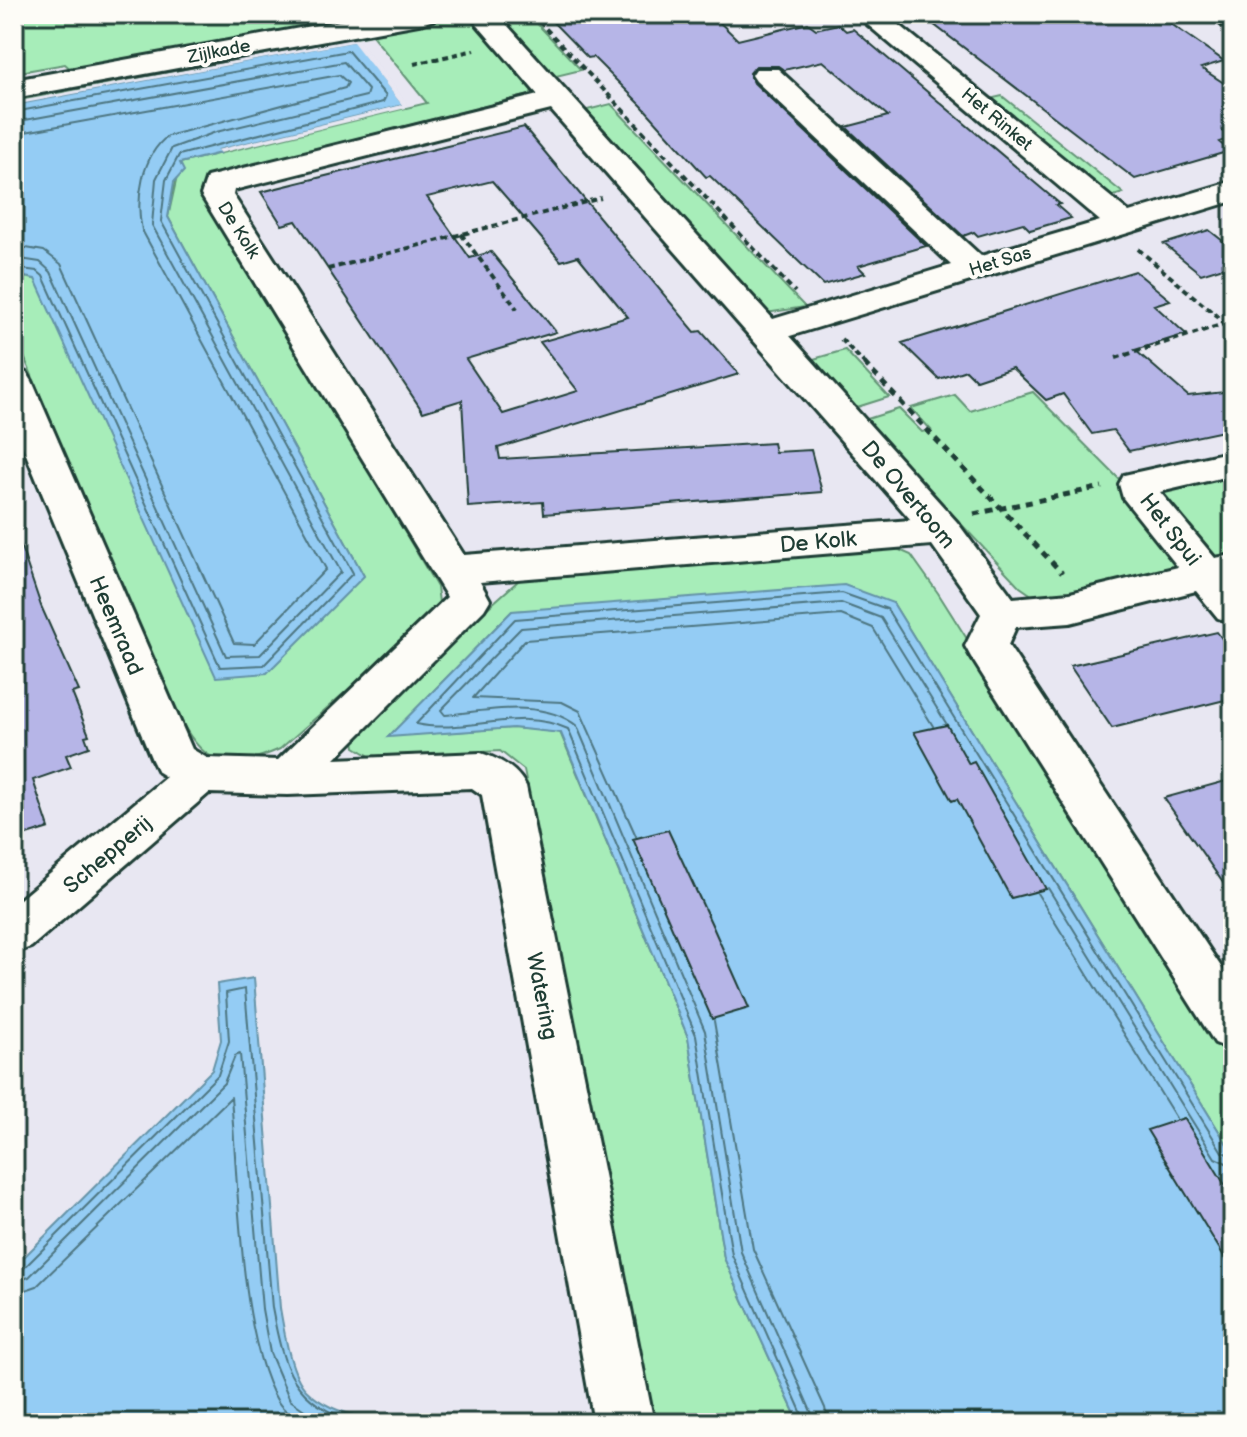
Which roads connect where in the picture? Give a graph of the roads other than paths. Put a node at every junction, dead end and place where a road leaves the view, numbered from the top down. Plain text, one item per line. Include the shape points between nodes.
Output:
1 (424, 14) edge
2 (869, 14) edge
3 (1224, 14) edge
4 (1233, 20) edge
5 (483, 31) edge
6 (767, 75) dead end
7 (14, 89) edge
8 (557, 99) junction
9 (1233, 191) edge
10 (1118, 226) junction
11 (975, 269) junction
12 (767, 332) junction
13 (14, 381) edge
14 (1233, 463) edge
15 (940, 527) junction
16 (453, 570) junction
17 (1220, 572) edge
18 (1233, 608) edge
19 (1002, 613) junction
20 (199, 775) junction
21 (288, 778) junction
22 (14, 933) edge
23 (1233, 1028) edge
24 (624, 1423) edge

1 - 7 street, Zijlkade
2 - 10 street, Het Rinket
3 - 4 street
5 - 8 street, De Overtoom
6 - 11 street
8 - 12 street, De Overtoom
8 - 16 street, De Kolk via 218,184 217,195
9 - 10 street, Het Sas
10 - 11 street, Het Sas
11 - 12 street, Het Sas
12 - 15 street, De Overtoom
13 - 20 street, Heemraad via 174,760
14 - 17 street, Het Spui via 1138,484 1137,489
15 - 16 street, De Kolk
15 - 19 street, De Overtoom
16 - 21 street, De Kolk via 469,600
17 - 18 street
17 - 19 street, Het Spui via 1070,608
19 - 23 street via 986,646
20 - 21 street
20 - 22 street, Schepperij
21 - 24 street, Watering via 481,770 503,786

